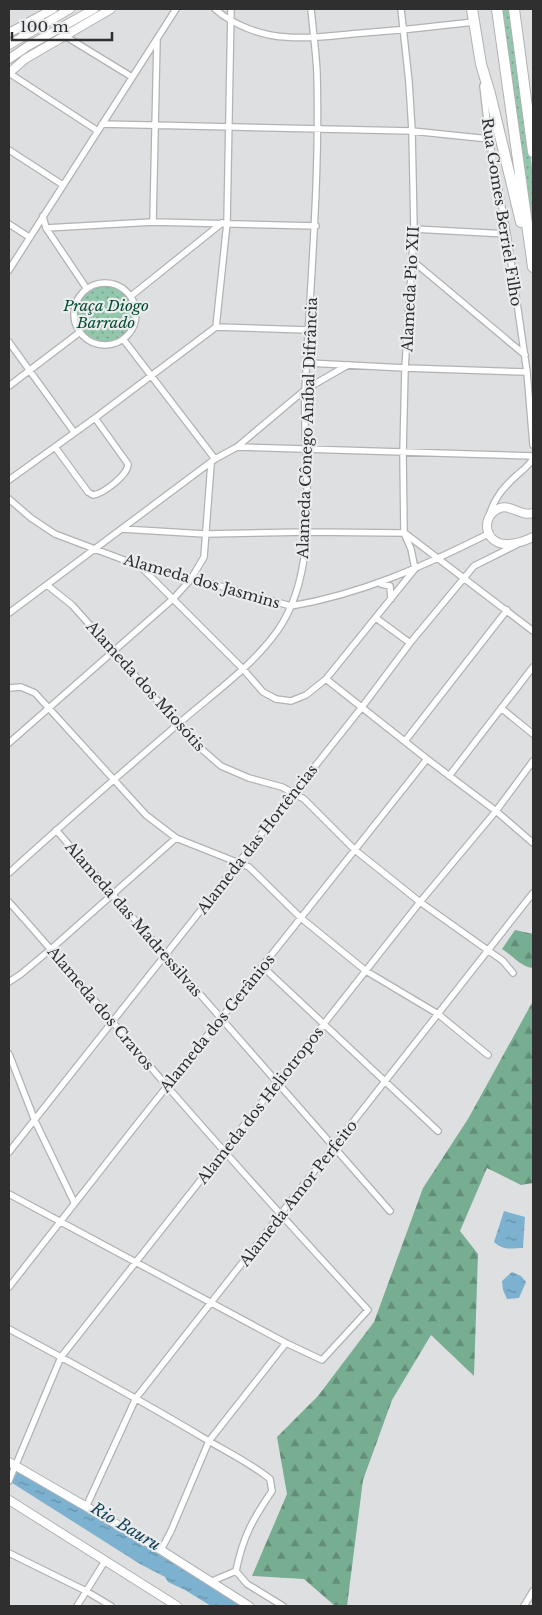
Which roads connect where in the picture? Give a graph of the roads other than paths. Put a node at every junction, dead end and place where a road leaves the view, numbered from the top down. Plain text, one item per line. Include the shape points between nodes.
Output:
1 (53, 9) edge
2 (70, 9) edge
3 (103, 9) edge
4 (111, 9) edge
5 (176, 9) edge
6 (216, 9) edge
7 (231, 9) edge
8 (311, 9) edge
9 (401, 9) edge
10 (472, 9) edge
11 (497, 9) edge
12 (514, 9) edge
13 (521, 9) edge
14 (95, 13) edge
15 (231, 19) junction
16 (30, 20) junction
17 (474, 22) junction
18 (403, 30) junction
19 (9, 33) edge
20 (65, 36) junction
21 (314, 37) junction
22 (157, 38) junction
23 (11, 43) edge
24 (52, 43) junction
25 (28, 46) junction
26 (9, 60) edge
27 (481, 64) junction
28 (9, 73) edge
29 (132, 77) junction
30 (524, 83) junction
31 (102, 124) junction
32 (156, 125) junction
33 (229, 127) junction
34 (318, 129) junction
35 (98, 131) junction
36 (412, 131) junction
37 (488, 140) junction
38 (9, 150) edge
39 (533, 152) edge
40 (63, 185) junction
41 (43, 216) junction
42 (153, 222) junction
43 (224, 223) junction
44 (9, 224) edge
45 (316, 226) junction
46 (46, 228) junction
47 (414, 228) junction
48 (507, 234) junction
49 (529, 234) junction
50 (30, 238) junction
51 (413, 261) junction
52 (533, 267) edge
53 (9, 270) edge
54 (87, 289) junction
55 (131, 296) junction
56 (216, 327) junction
57 (308, 330) junction
58 (80, 332) junction
59 (124, 339) junction
60 (9, 342) edge
61 (525, 355) junction
62 (308, 363) junction
63 (348, 365) junction
64 (405, 368) junction
65 (30, 370) junction
66 (527, 372) junction
67 (151, 375) junction
68 (9, 386) edge
69 (306, 389) junction
70 (95, 418) junction
71 (74, 432) junction
72 (533, 445) edge
73 (55, 447) junction
74 (237, 447) junction
75 (305, 449) junction
76 (403, 453) junction
77 (533, 457) edge
78 (215, 459) junction
79 (211, 464) junction
80 (9, 480) edge
81 (9, 499) edge
82 (533, 513) edge
83 (489, 517) junction
84 (121, 529) junction
85 (307, 532) junction
86 (404, 533) junction
87 (205, 534) junction
88 (488, 534) junction
89 (533, 537) edge
90 (519, 543) junction
91 (95, 549) junction
92 (438, 559) junction
93 (140, 566) junction
94 (159, 569) junction
95 (415, 569) junction
96 (154, 578) junction
97 (465, 578) junction
98 (191, 580) junction
99 (380, 584) junction
100 (47, 586) junction
101 (174, 598) junction
102 (391, 600) junction
103 (291, 606) junction
104 (507, 610) junction
105 (9, 613) edge
106 (376, 618) junction
107 (533, 631) edge
108 (410, 643) junction
109 (114, 652) junction
110 (533, 666) edge
111 (243, 669) junction
112 (326, 679) junction
113 (9, 688) edge
114 (362, 706) junction
115 (49, 707) junction
116 (501, 708) junction
117 (178, 724) junction
118 (533, 734) edge
119 (404, 741) junction
120 (9, 743) edge
121 (427, 759) junction
122 (533, 761) edge
123 (449, 776) junction
124 (114, 780) junction
125 (292, 793) junction
126 (496, 811) junction
127 (56, 830) junction
128 (176, 838) junction
129 (533, 842) edge
130 (355, 850) junction
131 (238, 862) junction
132 (9, 873) edge
133 (533, 893) edge
134 (113, 894) junction
135 (9, 902) edge
136 (420, 902) junction
137 (301, 918) junction
138 (51, 949) junction
139 (487, 949) junction
140 (165, 954) junction
141 (263, 967) junction
142 (366, 970) junction
143 (513, 973) dead end
144 (9, 982) edge
145 (438, 1014) junction
146 (221, 1019) junction
147 (112, 1021) junction
148 (323, 1024) junction
149 (9, 1054) edge
150 (488, 1055) dead end
151 (277, 1082) junction
152 (385, 1082) junction
153 (166, 1085) junction
154 (35, 1121) junction
155 (438, 1130) dead end
156 (333, 1148) junction
157 (224, 1151) junction
158 (9, 1152) edge
159 (9, 1194) edge
160 (74, 1202) junction
161 (390, 1212) dead end
162 (280, 1215) junction
163 (61, 1221) junction
164 (135, 1262) junction
165 (9, 1287) edge
166 (211, 1303) junction
167 (9, 1329) edge
168 (286, 1343) junction
169 (61, 1358) junction
170 (136, 1398) junction
171 (209, 1442) junction
172 (12, 1464) edge
173 (9, 1481) edge
174 (9, 1500) edge
175 (86, 1507) junction
176 (161, 1550) junction
177 (9, 1553) edge
178 (105, 1561) junction
179 (236, 1570) junction
180 (210, 1582) junction
181 (86, 1591) junction
182 (533, 1591) edge
183 (77, 1606) edge
184 (111, 1606) edge
185 (177, 1606) edge
186 (249, 1606) edge
187 (283, 1606) edge
188 (524, 1606) edge

1 - 16 main road
2 - 23 main road
3 - 14 main road
4 - 14 main road
5 - 22 street
6 - 15 street
7 - 15 street
8 - 21 street, Alameda Cônego Aníbal Difrância
9 - 18 street, Alameda Pio XII
10 - 17 highway, Rua Gomes Berriel Filho
11 - 49 highway
12 - 30 highway
13 - 30 highway
14 - 20 main road
14 - 25 main road
15 - 21 street via 278,36
15 - 33 street
16 - 19 main road
16 - 23 main road
17 - 18 street
17 - 27 highway, Rua Gomes Berriel Filho
18 - 21 street
18 - 36 street, Alameda Pio XII
20 - 24 main road
20 - 29 street
21 - 34 street, Alameda Cônego Aníbal Difrância
22 - 29 street
22 - 32 street
24 - 25 main road
24 - 28 main road
25 - 26 main road
27 - 37 street, Rua Gomes Berriel Filho
27 - 49 highway via 521,224
28 - 35 street
29 - 31 street
30 - 39 highway
31 - 32 street
31 - 35 street
32 - 33 street
32 - 42 street
33 - 34 street
33 - 43 street
34 - 36 street
34 - 45 street, Alameda Cônego Aníbal Difrância
35 - 40 street
36 - 37 street
36 - 47 street, Alameda Pio XII
37 - 48 street, Rua Gomes Berriel Filho
38 - 40 street
40 - 41 street
41 - 46 street
41 - 50 street
42 - 43 street
42 - 46 street
43 - 45 street
43 - 55 street
43 - 56 street
44 - 50 street
45 - 57 street, Alameda Cônego Aníbal Difrância
46 - 54 street
47 - 48 street
47 - 51 street, Alameda Pio XII
48 - 61 street, Rua Gomes Berriel Filho
49 - 52 highway
50 - 53 street
51 - 61 street
51 - 64 street, Alameda Pio XII
54 - 55 street via 96,284 115,284
54 - 58 street via 80,296 74,314
55 - 59 street via 135,304 135,324
56 - 57 street
56 - 67 street
57 - 62 street, Alameda Cônego Aníbal Difrância
58 - 59 street via 87,339 105,345
58 - 65 street
59 - 67 street
60 - 65 street
61 - 66 street, Rua Gomes Berriel Filho
62 - 63 street
62 - 69 street, Alameda Cônego Aníbal Difrância
63 - 64 street
63 - 69 street
64 - 66 street
64 - 76 street, Alameda Pio XII
65 - 68 street
65 - 71 street
66 - 72 street, Rua Gomes Berriel Filho
67 - 70 street
67 - 78 street
69 - 74 street
69 - 75 street, Alameda Cônego Aníbal Difrância
70 - 71 street
70 - 73 street via 128,464 125,474 98,494 88,492
71 - 73 street
73 - 80 street
74 - 75 street
74 - 78 street
75 - 76 street
75 - 85 street, Alameda Cônego Aníbal Difrância
76 - 77 street
76 - 86 street, Alameda Pio XII
77 - 83 street via 495,499
78 - 79 street
79 - 84 street
79 - 87 street
81 - 91 street, Alameda dos Jasmins via 55,534
82 - 83 main road via 525,514 504,507
83 - 88 main road via 486,525
84 - 87 street
84 - 91 street
85 - 86 street
85 - 87 street
85 - 103 street, Alameda Cônego Aníbal Difrância via 301,577
86 - 92 street
86 - 95 street, Alameda Pio XII
87 - 98 street via 204,557
88 - 90 main road via 494,541 505,545
88 - 92 street, Alameda dos Jasmins
89 - 90 main road
90 - 97 street, Alameda das Hortências via 480,562
91 - 93 street, Alameda dos Jasmins
91 - 100 street
92 - 95 street, Alameda dos Jasmins
92 - 97 street
93 - 94 street, Alameda dos Jasmins
93 - 96 street
94 - 96 street
94 - 98 street, Alameda dos Jasmins
95 - 99 street, Alameda dos Jasmins
95 - 102 street
96 - 101 street
97 - 104 street
97 - 108 street, Alameda das Hortências
98 - 101 street
98 - 103 street, Alameda dos Jasmins
99 - 102 street via 390,586
99 - 103 street, Alameda dos Jasmins
100 - 105 street
100 - 109 street, Alameda dos Miosótis via 72,605
101 - 109 street
101 - 111 street
102 - 106 street
103 - 111 street, Alameda Cônego Aníbal Difrância via 278,629
104 - 107 street
104 - 119 street
106 - 108 street
106 - 112 street
108 - 114 street, Alameda das Hortências
109 - 115 street
109 - 117 street, Alameda dos Miosótis
110 - 116 street
111 - 112 street via 263,692 276,699 291,700 306,695
111 - 117 street, Alameda Cônego Aníbal Difrância
112 - 114 street
113 - 115 street via 21,687 35,693
114 - 119 street
114 - 125 street, Alameda das Hortências
115 - 120 street
115 - 124 street
116 - 118 street
116 - 123 street
117 - 124 street, Alameda Cônego Aníbal Difrância
117 - 125 street, Alameda dos Miosótis via 221,766
119 - 121 street
121 - 123 street
121 - 130 street, Alameda dos Gerânios
122 - 126 street, Alameda dos Heliotropos
123 - 126 street
124 - 127 street, Alameda Cônego Aníbal Difrância
124 - 128 street via 146,815
125 - 130 street, Alameda dos Miosótis via 304,799
125 - 131 street, Alameda das Hortências
126 - 129 street
126 - 136 street, Alameda dos Heliotropos
127 - 132 street, Alameda Cônego Aníbal Difrância
127 - 134 street, Alameda das Madressilvas
128 - 131 street
128 - 134 street
130 - 136 street, Alameda dos Miosótis
130 - 137 street, Alameda dos Gerânios
131 - 137 street via 249,867
131 - 140 street, Alameda das Hortências
133 - 139 street, Alameda Amor Perfeito
134 - 138 street
134 - 140 street, Alameda das Madressilvas
135 - 138 street, Alameda dos Cravos
136 - 139 street, Alameda dos Miosótis
136 - 142 street, Alameda dos Heliotropos
137 - 141 street, Alameda dos Gerânios
137 - 142 street
138 - 144 street
138 - 147 street, Alameda dos Cravos
139 - 143 street, Alameda dos Miosótis
139 - 145 street, Alameda Amor Perfeito
140 - 146 street, Alameda das Madressilvas
140 - 147 street, Alameda das Hortências
141 - 146 street, Alameda dos Gerânios
141 - 148 street
142 - 145 street
142 - 148 street, Alameda dos Heliotropos
145 - 150 street
145 - 152 street, Alameda Amor Perfeito
146 - 151 street, Alameda das Madressilvas
146 - 153 street, Alameda dos Gerânios
147 - 153 street, Alameda dos Cravos
147 - 154 street, Alameda das Hortências
148 - 151 street, Alameda dos Heliotropos
148 - 152 street
149 - 154 street
151 - 156 street, Alameda das Madressilvas
151 - 157 street, Alameda dos Heliotropos
152 - 155 street
152 - 156 street, Alameda Amor Perfeito
153 - 157 street, Alameda dos Cravos
153 - 160 street, Alameda dos Gerânios
154 - 158 street, Alameda das Hortências
154 - 160 street
156 - 161 street, Alameda das Madressilvas
156 - 162 street, Alameda Amor Perfeito
157 - 162 street, Alameda dos Cravos
157 - 164 street, Alameda dos Heliotropos
159 - 163 street
160 - 163 street, Alameda dos Gerânios
162 - 166 street, Alameda Amor Perfeito
162 - 168 street, Alameda dos Cravos via 368,1310 322,1360
163 - 164 street
163 - 165 street, Alameda dos Gerânios
164 - 166 street
164 - 169 street, Alameda dos Heliotropos
166 - 168 street
166 - 170 street, Alameda Amor Perfeito
167 - 169 street
168 - 171 street
169 - 170 street
169 - 172 street, Alameda dos Heliotropos
170 - 171 street
170 - 175 street, Alameda Amor Perfeito
171 - 176 street
171 - 179 street via 256,1467 270,1479 272,1491 252,1520
172 - 173 street, Alameda dos Heliotropos
172 - 175 main road
174 - 178 main road
175 - 176 main road
176 - 180 main road
177 - 181 street
178 - 181 street
178 - 185 main road
179 - 180 street
179 - 187 street via 247,1584
180 - 186 main road
181 - 183 street
181 - 184 street
182 - 188 street

